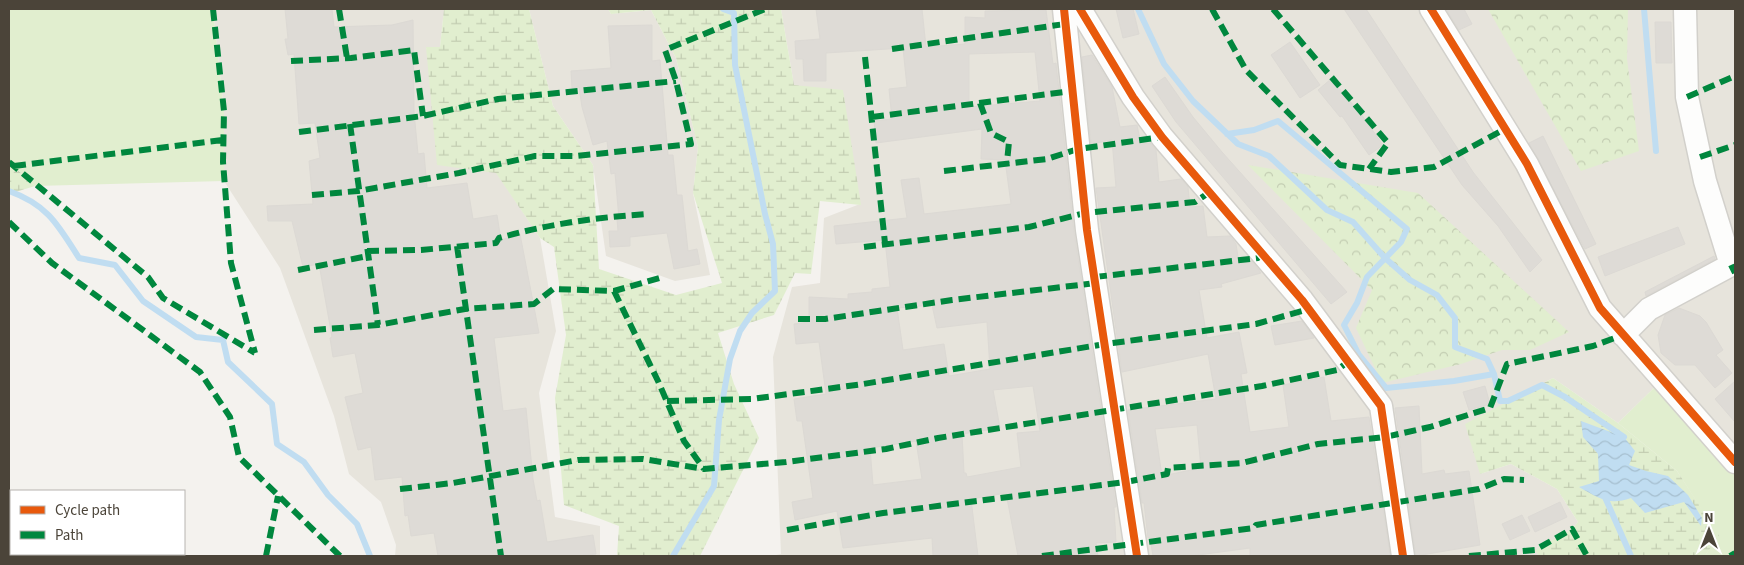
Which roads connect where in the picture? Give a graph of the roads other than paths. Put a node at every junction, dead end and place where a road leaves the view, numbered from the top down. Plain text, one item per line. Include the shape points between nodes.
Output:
1 (1064, 9) edge
2 (1080, 9) edge
3 (1431, 9) edge
4 (1685, 9) edge
5 (1623, 335) junction
6 (1735, 462) edge
7 (1137, 556) edge
8 (1403, 556) edge

1 - 7 street via 1087,230
2 - 8 street via 1133,97 1162,137 1302,300 1381,406
3 - 5 street via 1527,164 1600,308
4 - 5 street via 1687,97 1705,180 1731,265 1649,309
5 - 6 street

